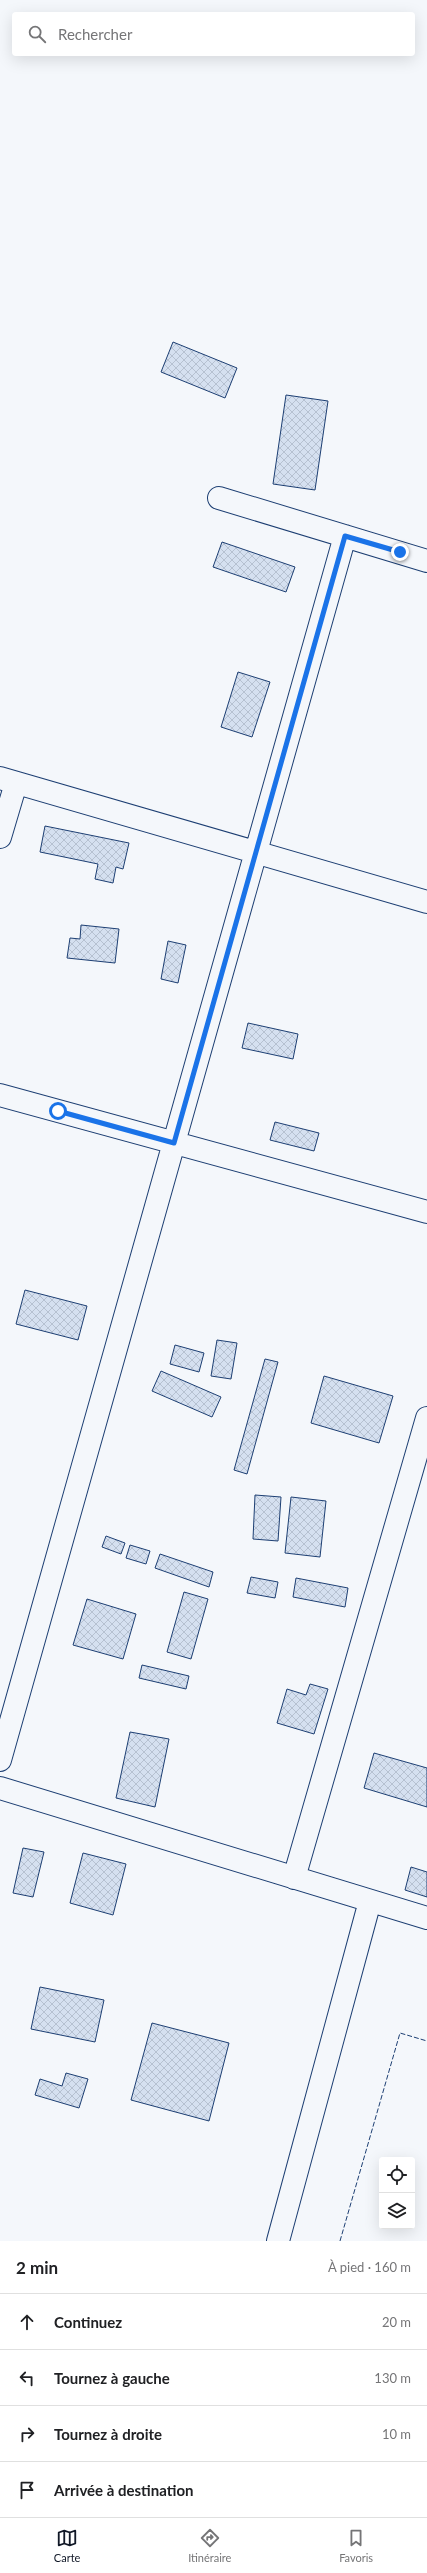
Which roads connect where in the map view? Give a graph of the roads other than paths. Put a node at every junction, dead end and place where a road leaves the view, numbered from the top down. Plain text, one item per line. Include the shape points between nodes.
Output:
1 (219, 498) dead end
2 (345, 536) junction
3 (427, 561) edge
4 (8, 781) edge
5 (0, 837) edge
6 (255, 852) junction
7 (427, 902) edge
8 (0, 1095) edge
9 (174, 1143) junction
10 (427, 1212) edge
11 (427, 1418) edge
12 (0, 1760) edge
13 (0, 1788) edge
14 (294, 1878) junction
15 (370, 1901) junction
16 (427, 1918) edge
17 (278, 2241) edge

1 - 2 street
2 - 3 street
2 - 6 street
4 - 5 street
4 - 6 street
6 - 7 street
6 - 9 street
8 - 9 street
9 - 10 street
9 - 12 street
11 - 14 street
13 - 14 street
14 - 15 street
15 - 16 street
15 - 17 street

